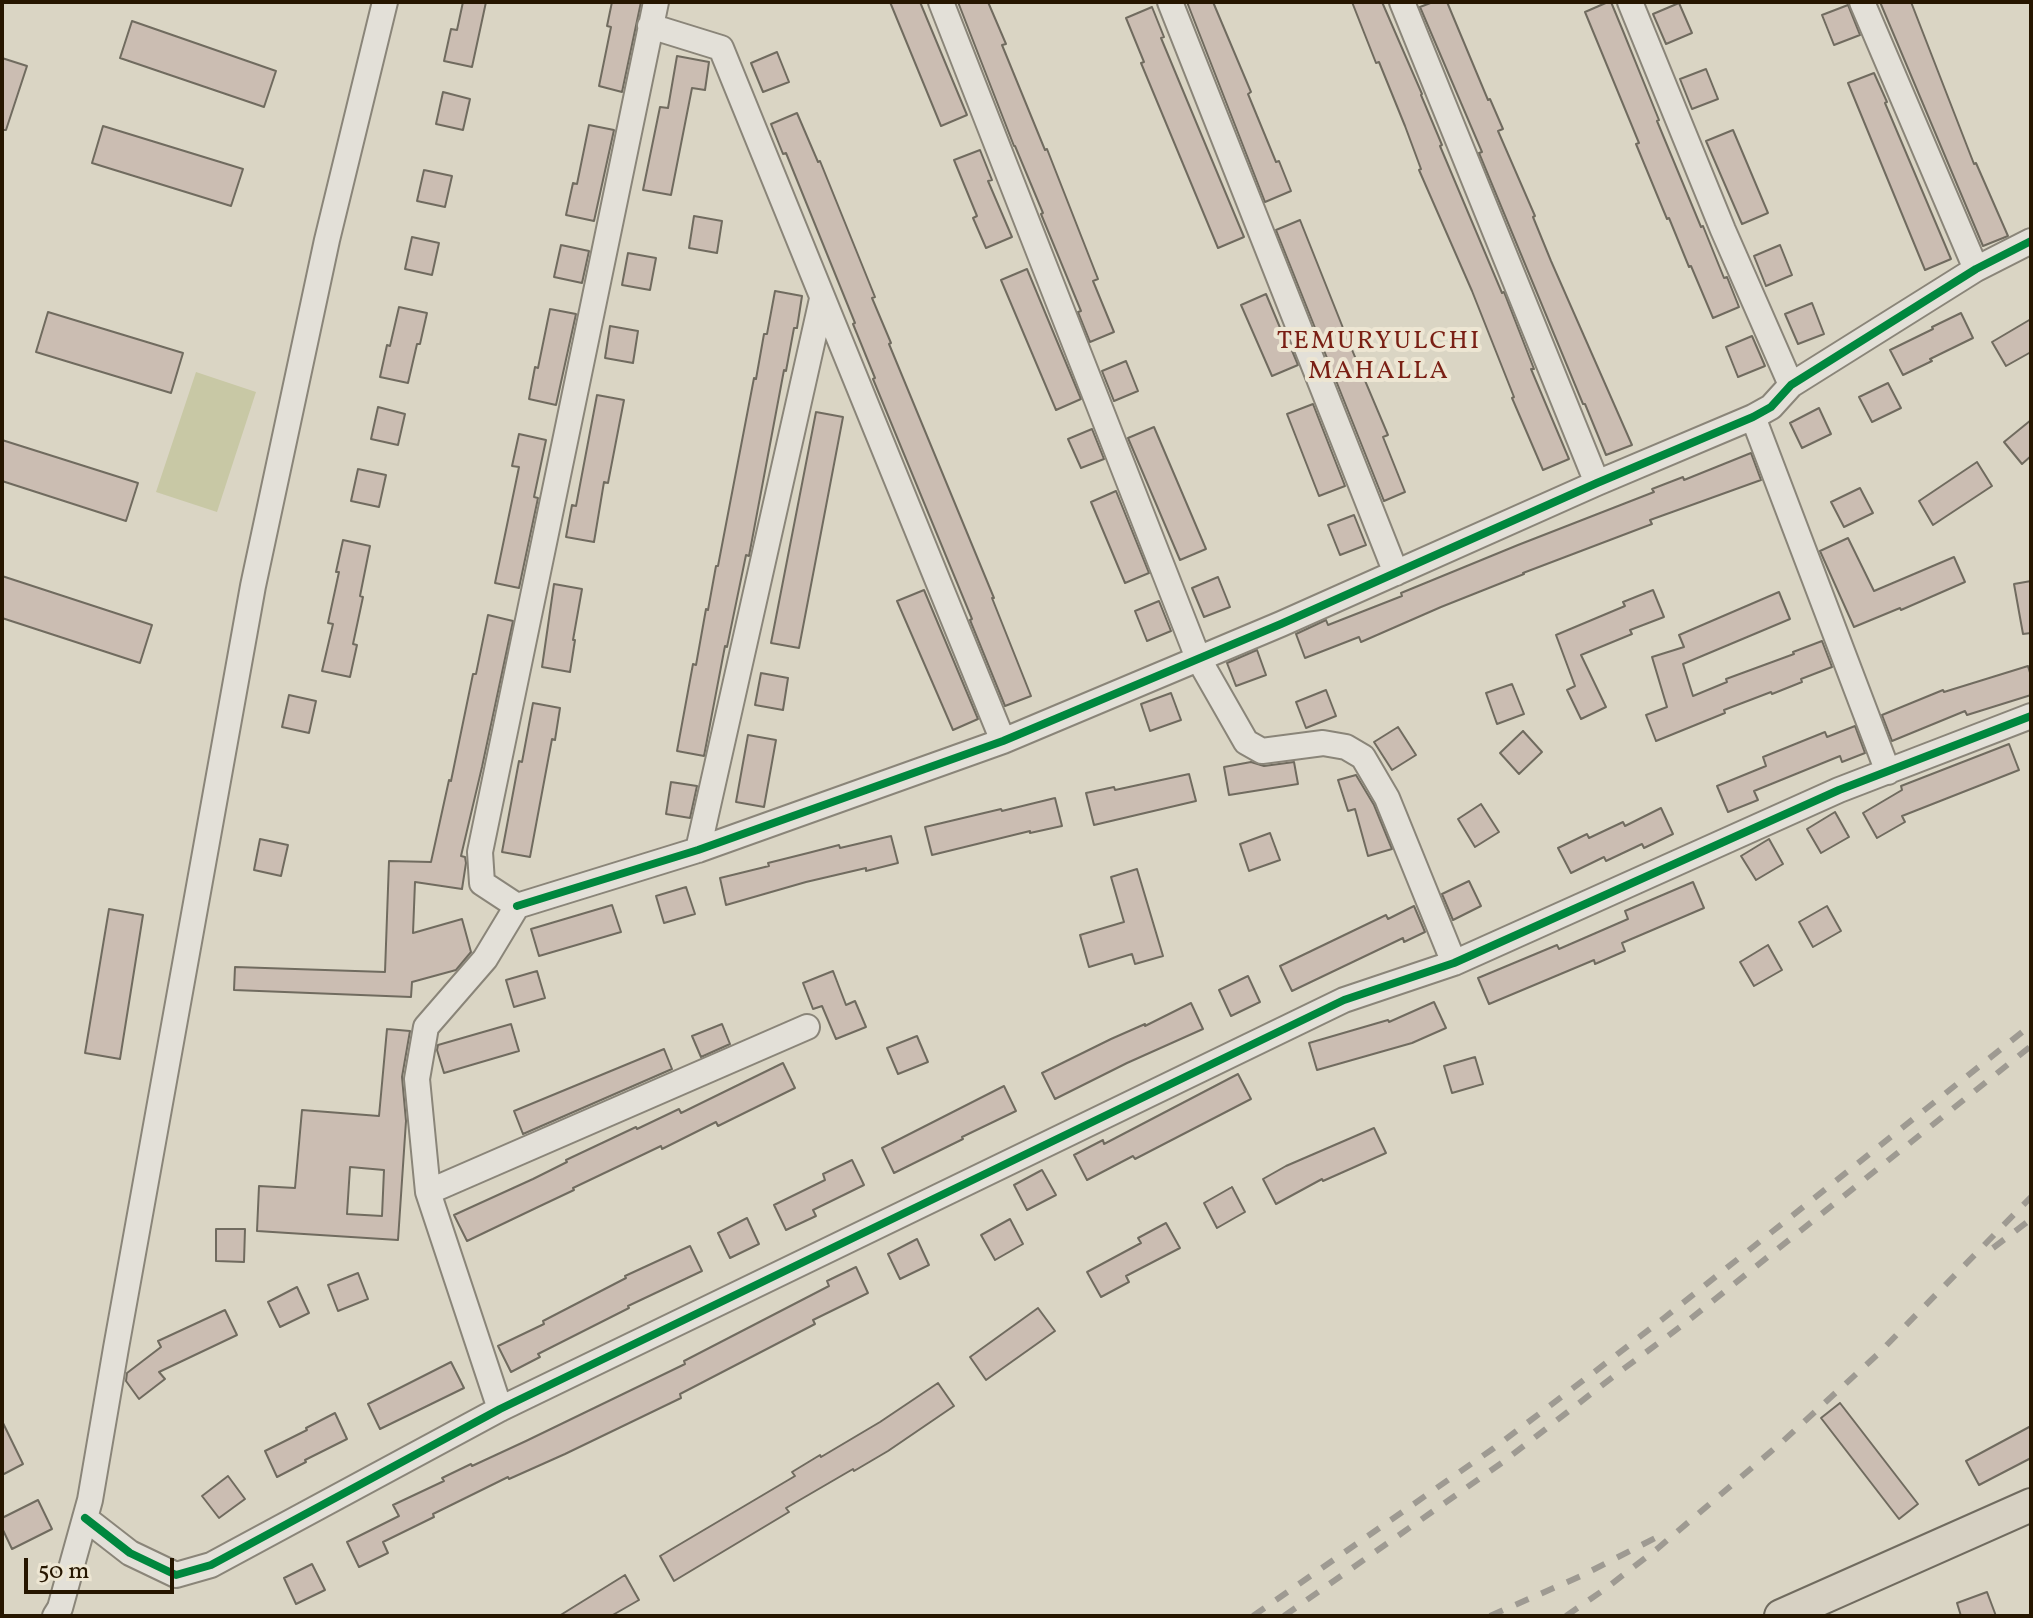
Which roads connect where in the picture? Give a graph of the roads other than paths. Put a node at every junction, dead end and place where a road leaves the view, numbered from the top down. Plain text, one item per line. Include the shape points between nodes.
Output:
1 (385, 2) edge
2 (656, 2) edge
3 (941, 2) edge
4 (1170, 2) edge
5 (1402, 2) edge
6 (1630, 2) edge
7 (1862, 2) edge
8 (650, 26) junction
9 (2031, 241) edge
10 (1976, 269) junction
11 (822, 299) junction
12 (1791, 385) junction
13 (1753, 417) junction
14 (1597, 483) junction
15 (1396, 573) junction
16 (1198, 658) junction
17 (2031, 716) edge
18 (1003, 741) junction
19 (1888, 772) junction
20 (698, 850) junction
21 (517, 906) junction
22 (1454, 963) junction
23 (807, 1027) dead end
24 (428, 1192) junction
25 (500, 1409) junction
26 (2031, 1505) edge
27 (85, 1518) junction
28 (55, 1616) edge
29 (1781, 1616) edge

1 - 27 street via 327,240 253,586
2 - 8 street
3 - 16 street
4 - 15 street
5 - 14 street
6 - 12 street
7 - 10 street
8 - 11 street via 721,48
8 - 21 street via 480,852 482,883
9 - 10 street
10 - 12 street
11 - 18 street
11 - 20 street
12 - 13 street
13 - 14 street
13 - 19 street
14 - 15 street
15 - 16 street
16 - 18 street
16 - 22 street via 1246,742 1262,751 1323,743 1363,757 1387,798
17 - 19 street
18 - 20 street
19 - 22 street
20 - 21 street
21 - 24 street via 485,959 426,1027 417,1079
22 - 25 street via 1344,1000
23 - 24 street
24 - 25 street
25 - 27 street via 211,1565 176,1575 130,1553
26 - 29 main road
27 - 28 street

